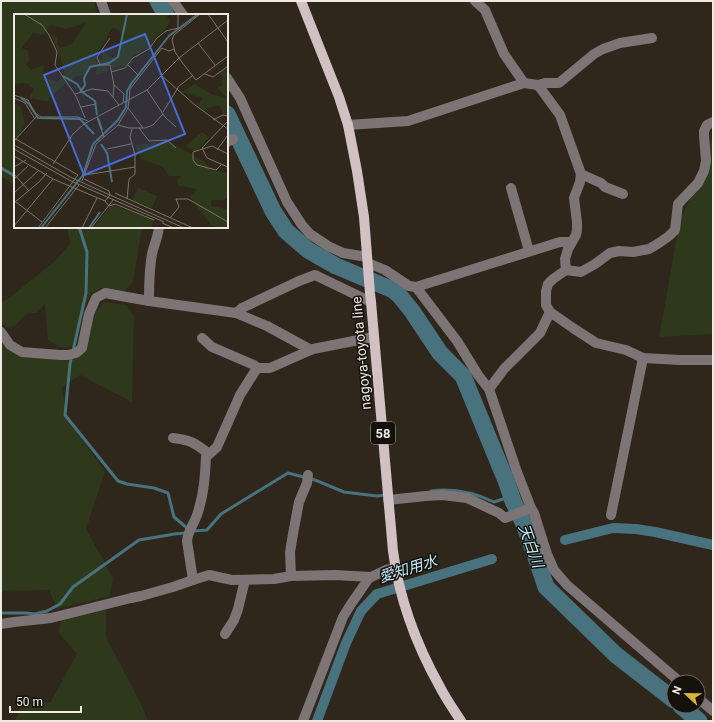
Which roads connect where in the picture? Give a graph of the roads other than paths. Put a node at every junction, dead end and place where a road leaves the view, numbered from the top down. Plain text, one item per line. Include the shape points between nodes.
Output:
1 (101, 1) edge
2 (173, 1) edge
3 (301, 1) edge
4 (475, 1) edge
5 (106, 14) edge
6 (182, 14) edge
7 (652, 38) dead end
8 (228, 80) edge
9 (524, 83) junction
10 (538, 85) junction
11 (713, 122) edge
12 (348, 125) junction
13 (581, 174) junction
14 (511, 188) dead end
15 (623, 194) dead end
16 (159, 228) edge
17 (571, 242) junction
18 (529, 251) junction
19 (368, 263) junction
20 (566, 270) junction
21 (416, 287) junction
22 (370, 298) junction
23 (149, 301) junction
24 (550, 312) junction
25 (236, 313) junction
26 (1, 332) edge
27 (374, 337) junction
28 (202, 338) dead end
29 (311, 350) junction
30 (643, 358) junction
31 (713, 360) edge
32 (257, 368) junction
33 (489, 390) junction
34 (173, 438) dead end
35 (210, 454) junction
36 (308, 475) dead end
37 (388, 500) junction
38 (531, 508) junction
39 (611, 515) dead end
40 (396, 571) junction
41 (291, 576) junction
42 (370, 578) junction
43 (193, 580) junction
44 (245, 580) junction
45 (1, 624) edge
46 (225, 634) dead end
47 (670, 674) edge
48 (302, 721) edge
49 (461, 721) edge

1 - 5 street
2 - 6 street
3 - 12 main road, nagoya-toyota line / 58
4 - 9 street via 486,10 504,54
7 - 10 street via 610,46 594,54 559,83
8 - 19 street via 240,98 287,202 302,225 328,246
9 - 10 street
9 - 12 street via 408,121
10 - 13 street via 560,115
11 - 20 street via 707,125 704,131 704,171 698,183 678,204 675,230 649,249 610,253 581,272
12 - 19 main road, nagoya-toyota line / 58 via 359,179
13 - 15 street
13 - 17 street via 574,198 578,230
14 - 18 street
16 - 23 street via 149,276
17 - 18 street via 560,242
17 - 20 street via 565,259
18 - 21 street
19 - 21 street via 385,270 409,286
19 - 22 main road, nagoya-toyota line / 58
20 - 24 street via 548,284 546,305
21 - 33 street via 457,341
22 - 25 street via 315,275 249,304
22 - 27 main road, nagoya-toyota line / 58
23 - 25 street
23 - 26 street via 105,293 96,298 89,314 82,348 68,355 22,352 10,345
24 - 30 street via 596,343 626,350
24 - 33 street via 540,333 504,369
25 - 29 street via 267,326
27 - 29 street
27 - 37 main road, nagoya-toyota line / 58
28 - 32 street via 212,347
29 - 32 street via 270,368
30 - 31 street
30 - 39 street
32 - 35 street via 240,395 217,447
33 - 38 street
34 - 35 street via 192,442
35 - 43 street via 206,457 200,507 187,541
36 - 41 street via 299,502 293,534 290,552
37 - 38 street via 442,495 467,498 505,518
37 - 40 main road, nagoya-toyota line / 58
38 - 47 street via 554,570 562,580
40 - 42 street via 386,570
40 - 49 main road, nagoya-toyota line / 58 via 418,643 440,688
41 - 42 street via 335,575
41 - 44 street
42 - 48 street via 343,617
43 - 44 street via 209,575
43 - 45 street via 141,596 51,618
44 - 46 street via 234,620

